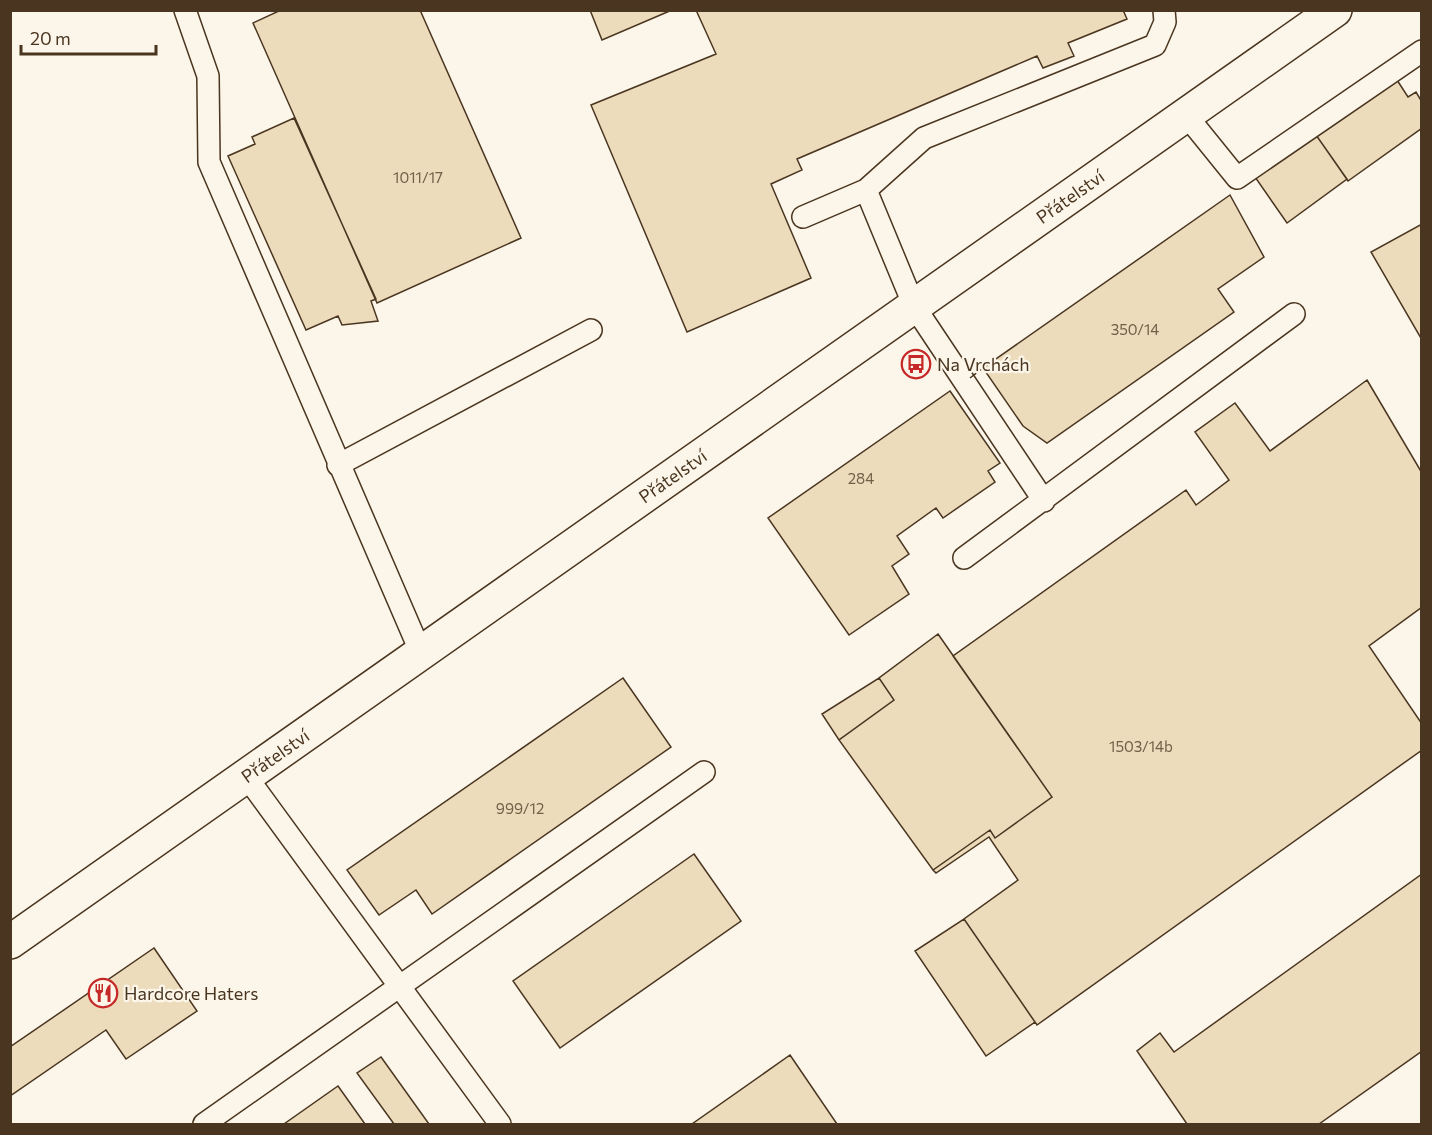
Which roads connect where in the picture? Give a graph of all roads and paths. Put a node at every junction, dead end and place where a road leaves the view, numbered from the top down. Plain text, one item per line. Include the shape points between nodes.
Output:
1 (185, 10) edge
2 (1164, 10) edge
3 (1335, 10) edge
4 (1422, 51) edge
5 (1186, 115) junction
6 (866, 190) junction
7 (803, 216) dead end
8 (914, 306) junction
9 (1294, 314) dead end
10 (591, 330) dead end
11 (338, 465) junction
12 (1044, 501) junction
13 (964, 558) dead end
14 (421, 653) junction
15 (704, 772) dead end
16 (246, 776) junction
17 (10, 942) edge
18 (400, 987) junction
19 (204, 1125) edge
20 (500, 1125) edge

1 - 11 lane via 208,76 209,162
2 - 6 lane via 1165,22 1155,45 924,138
3 - 5 main road, Přátelství
4 - 5 lane via 1236,178
5 - 8 main road, Přátelství
6 - 7 lane
6 - 8 lane
8 - 12 lane
8 - 14 main road, Přátelství
9 - 12 lane
10 - 11 lane
11 - 14 lane
12 - 13 lane
14 - 16 main road, Přátelství
15 - 18 lane
16 - 17 main road, Přátelství
16 - 18 lane
18 - 19 lane
18 - 20 lane

